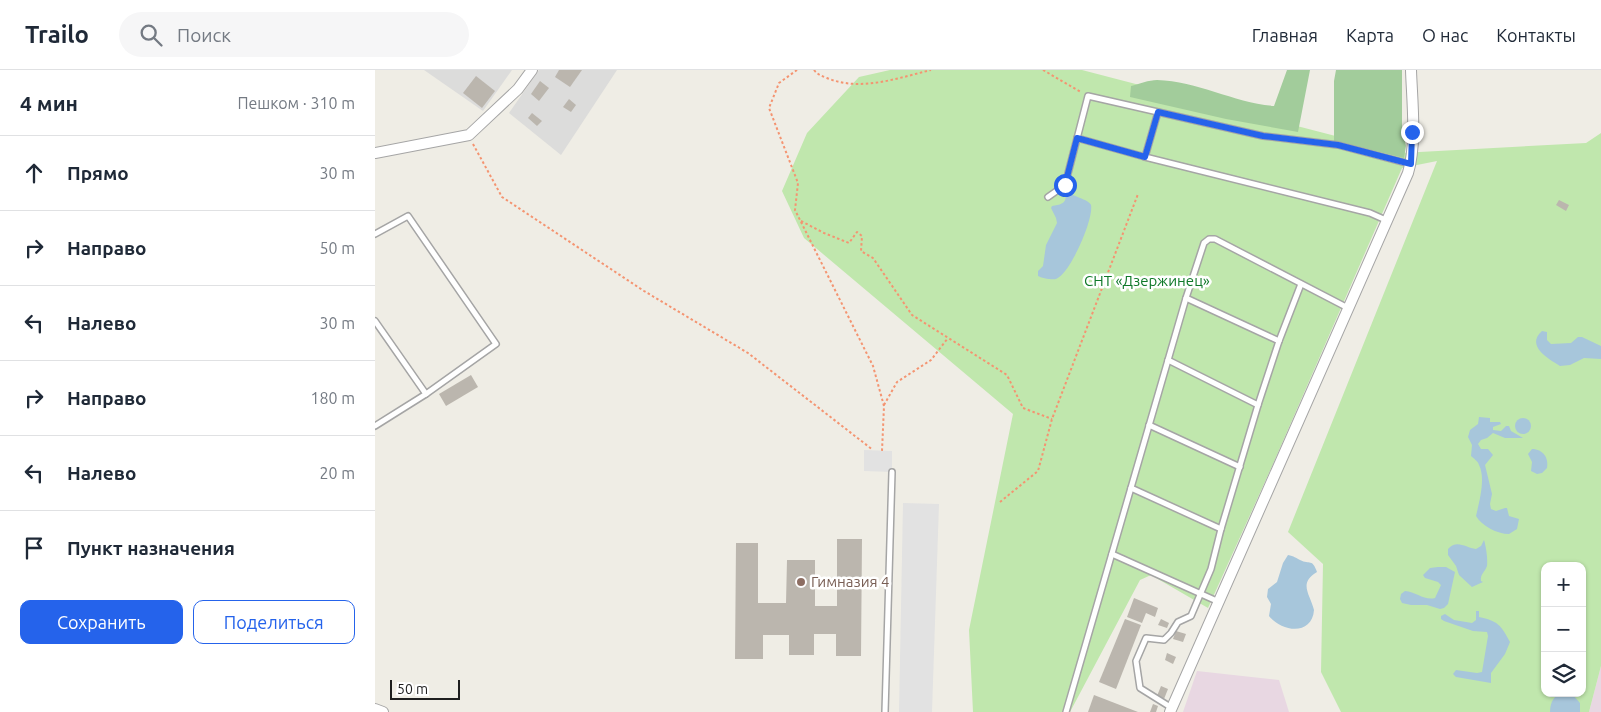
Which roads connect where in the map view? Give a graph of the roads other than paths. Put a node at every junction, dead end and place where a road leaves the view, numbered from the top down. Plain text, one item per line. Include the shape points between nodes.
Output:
1 (532, 70) edge
2 (1411, 70) edge
3 (1158, 112) junction
4 (1077, 138) junction
5 (375, 153) edge
6 (1145, 157) junction
7 (1411, 164) junction
8 (1048, 197) dead end
9 (1388, 221) junction
10 (375, 234) edge
11 (1301, 284) junction
12 (1186, 298) junction
13 (1349, 308) junction
14 (375, 321) edge
15 (1279, 342) junction
16 (1168, 360) junction
17 (426, 394) junction
18 (1258, 405) junction
19 (375, 426) edge
20 (1149, 426) junction
21 (1239, 467) junction
22 (892, 472) dead end
23 (1131, 488) junction
24 (1221, 529) junction
25 (1112, 554) junction
26 (1202, 594) junction
27 (1220, 602) junction
28 (375, 709) edge
29 (1171, 710) edge
30 (383, 712) edge
31 (885, 712) edge
32 (1066, 712) edge

1 - 5 street via 518,89 469,135
2 - 7 street
3 - 4 lane via 1088,96
3 - 6 lane
3 - 7 lane via 1263,136 1338,145
4 - 6 lane
4 - 8 lane via 1065,185
6 - 9 lane via 1370,213
7 - 9 street
9 - 13 street
10 - 17 lane via 408,216 496,344
11 - 12 lane via 1209,239 1204,243
11 - 13 lane
11 - 15 lane
12 - 15 lane
12 - 16 lane
13 - 27 street
14 - 17 lane
15 - 18 lane
16 - 18 lane
16 - 20 lane
17 - 19 lane
18 - 21 lane
20 - 21 lane
20 - 23 lane
21 - 24 lane
22 - 31 lane
23 - 24 lane
23 - 25 lane
24 - 26 lane
25 - 26 lane
25 - 32 lane
26 - 27 lane
26 - 29 lane via 1191,616 1178,622 1164,640 1146,638 1136,661 1140,688
27 - 29 street
28 - 30 street

